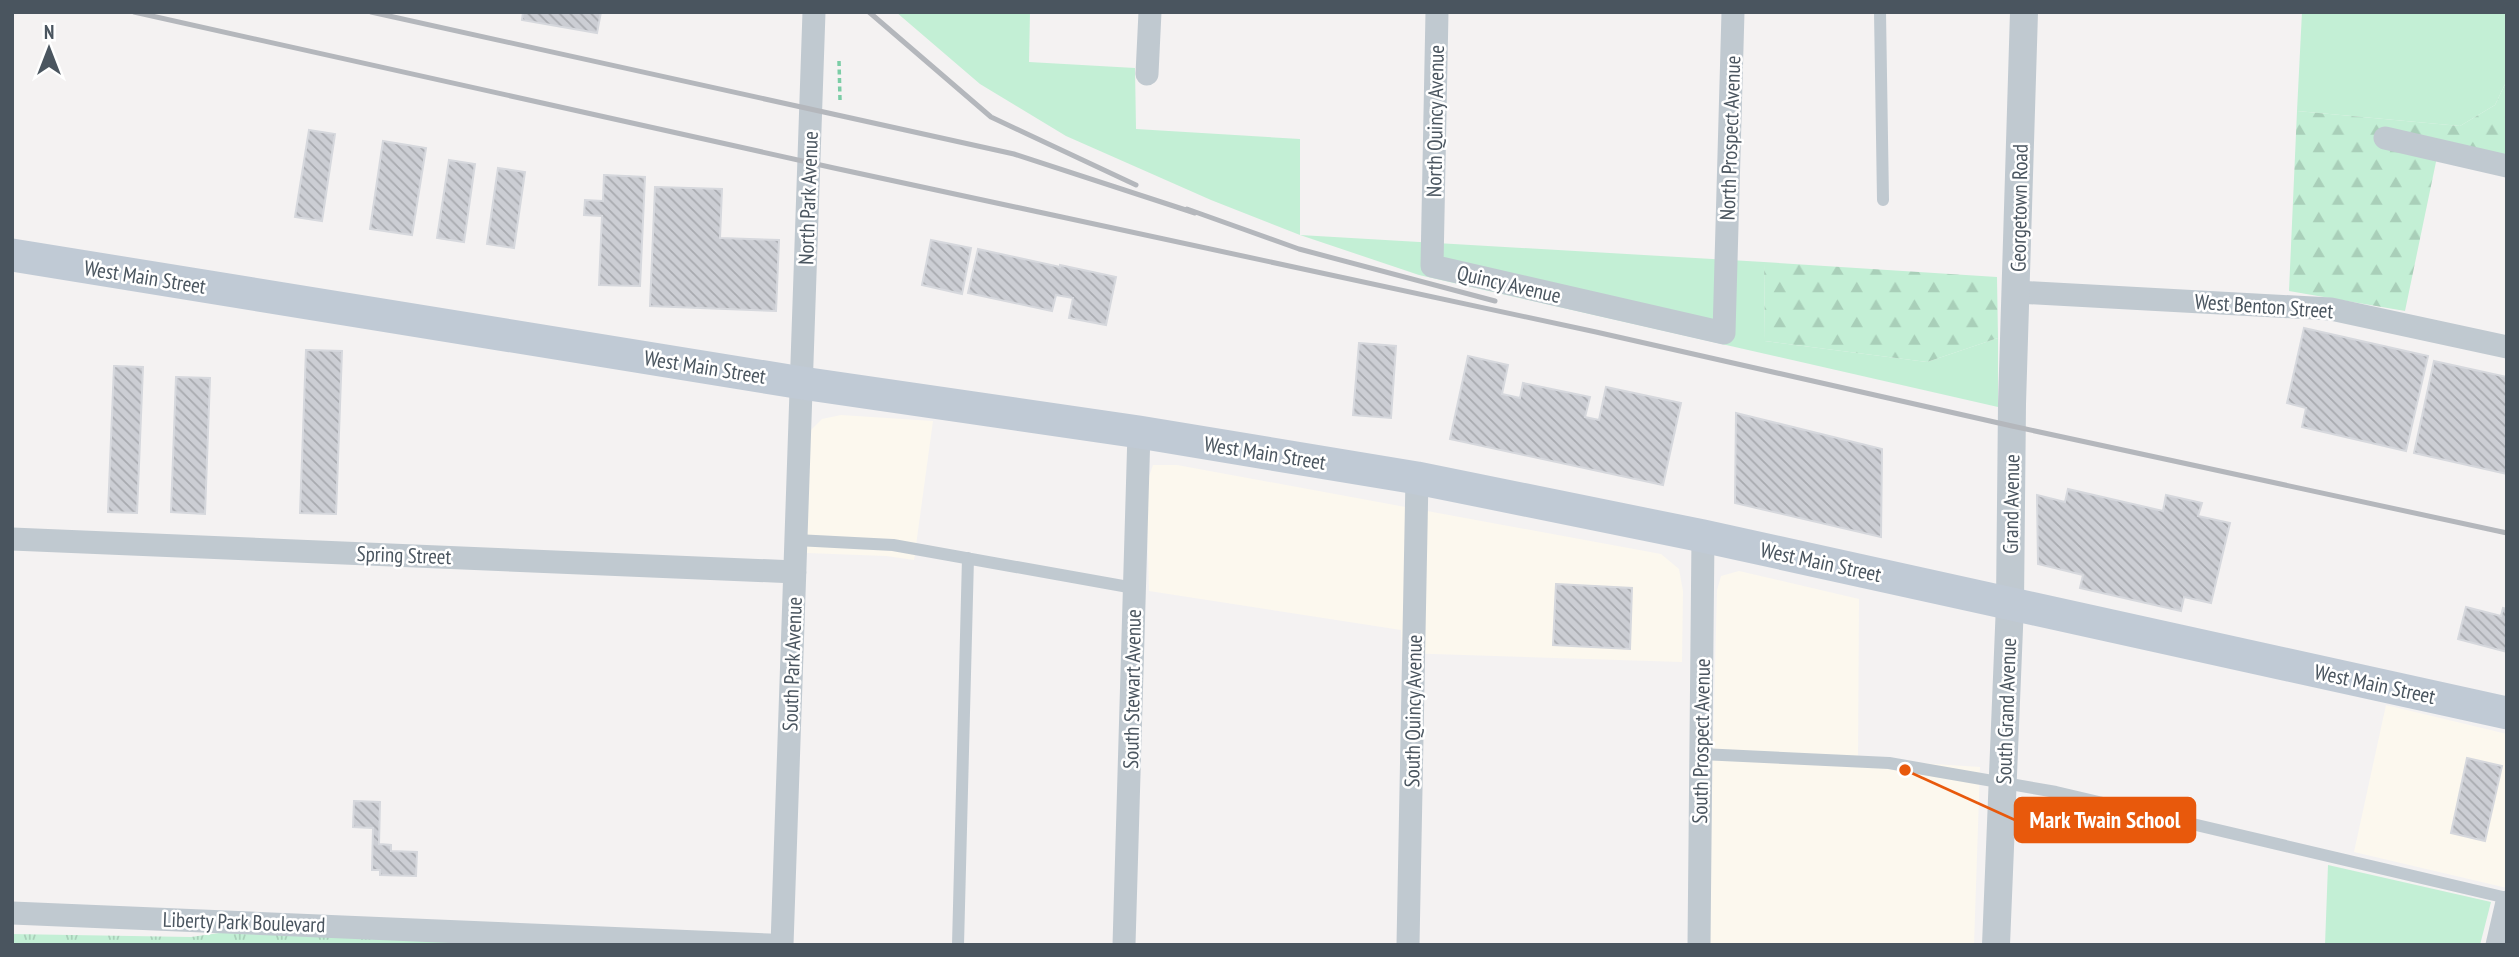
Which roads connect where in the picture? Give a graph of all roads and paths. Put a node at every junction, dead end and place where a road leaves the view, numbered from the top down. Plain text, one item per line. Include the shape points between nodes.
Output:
1 (814, 12) edge
2 (1150, 12) edge
3 (1437, 12) edge
4 (1733, 12) edge
5 (1880, 12) edge
6 (2024, 12) edge
7 (839, 61) dead end
8 (1147, 74) dead end
9 (840, 100) dead end
10 (2385, 138) dead end
11 (2507, 166) edge
12 (1882, 200) dead end
13 (1432, 230) joint
14 (12, 255) edge
15 (2017, 292) junction
16 (1591, 302) joint
17 (2507, 347) edge
18 (802, 383) junction
19 (2012, 404) joint
20 (1139, 432) junction
21 (1417, 478) junction
22 (1703, 536) junction
23 (12, 539) edge
24 (796, 540) junction
25 (968, 558) junction
26 (795, 572) junction
27 (1134, 588) junction
28 (2010, 604) junction
29 (2507, 713) edge
30 (1701, 754) junction
31 (2003, 783) junction
32 (2507, 900) edge
33 (12, 914) edge
34 (769, 945) edge
35 (782, 945) edge
36 (958, 945) edge
37 (1124, 945) edge
38 (1408, 945) edge
39 (1699, 945) edge
40 (1996, 945) edge
41 (2497, 945) edge

1 - 18 street, North Park Avenue
2 - 8 street
3 - 13 street, North Quincy Avenue
4 - 16 street, North Prospect Avenue via 1724,333
5 - 12 lane
6 - 15 street, Georgetown Road
7 - 9 path
10 - 11 street
13 - 16 street, Quincy Avenue via 1432,266
14 - 18 main road, West Main Street
15 - 17 street, West Benton Street via 2331,309
15 - 19 street, Georgetown Road
18 - 20 main road, West Main Street
18 - 24 street, South Park Avenue
19 - 28 street, Grand Avenue
20 - 21 main road, West Main Street
20 - 27 street, South Stewart Avenue
21 - 22 main road, West Main Street
21 - 38 street, South Quincy Avenue
22 - 28 main road, West Main Street
22 - 30 street, South Prospect Avenue
23 - 26 street, Spring Street
24 - 25 lane via 893,545
24 - 26 street, South Park Avenue
25 - 27 lane
25 - 36 lane
26 - 35 street, South Park Avenue
27 - 37 street, South Stewart Avenue
28 - 29 main road, West Main Street
28 - 31 street, South Grand Avenue
30 - 31 lane via 1889,763
30 - 39 street, South Prospect Avenue
31 - 32 lane
31 - 40 street, South Grand Avenue
32 - 41 street
33 - 34 street, Liberty Park Boulevard

